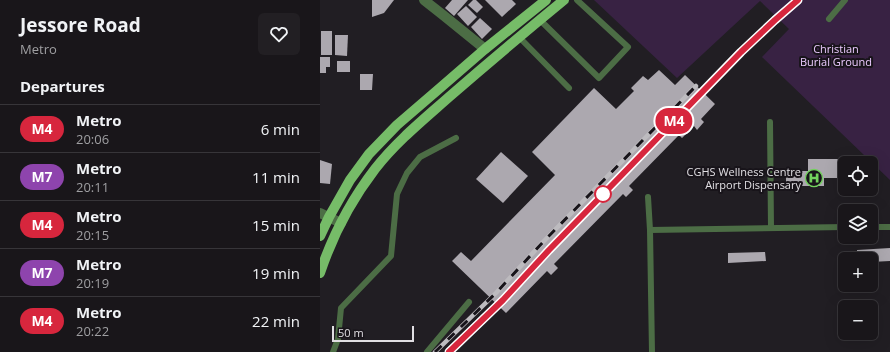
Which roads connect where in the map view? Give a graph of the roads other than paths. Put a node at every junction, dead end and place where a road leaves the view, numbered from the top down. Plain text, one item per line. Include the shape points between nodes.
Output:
1 (424, 0) edge
2 (546, 0) edge
3 (564, 0) edge
4 (576, 0) edge
5 (845, 0) edge
6 (829, 19) dead end
7 (540, 20) junction
8 (519, 37) junction
9 (485, 49) junction
10 (569, 88) dead end
11 (770, 122) dead end
12 (456, 138) dead end
13 (648, 198) dead end
14 (325, 215) edge
15 (341, 223) junction
16 (838, 227) edge
17 (878, 227) edge
18 (890, 227) edge
19 (771, 228) junction
20 (650, 230) junction
21 (320, 236) edge
22 (320, 273) edge
23 (469, 302) dead end
24 (333, 352) edge
25 (427, 352) edge
26 (652, 352) edge

1 - 9 street
2 - 9 main road
3 - 7 main road
4 - 7 lane via 628,48 598,78
5 - 6 lane
7 - 8 main road
8 - 10 lane
8 - 15 main road via 392,149 363,186
9 - 14 main road via 398,125 369,154
11 - 19 lane
12 - 24 lane via 420,156 407,173 397,194 391,256 341,308 338,339
13 - 20 lane
14 - 15 street
14 - 21 main road
15 - 22 main road
16 - 19 lane
17 - 18 lane
19 - 20 lane
20 - 26 lane
23 - 25 lane

